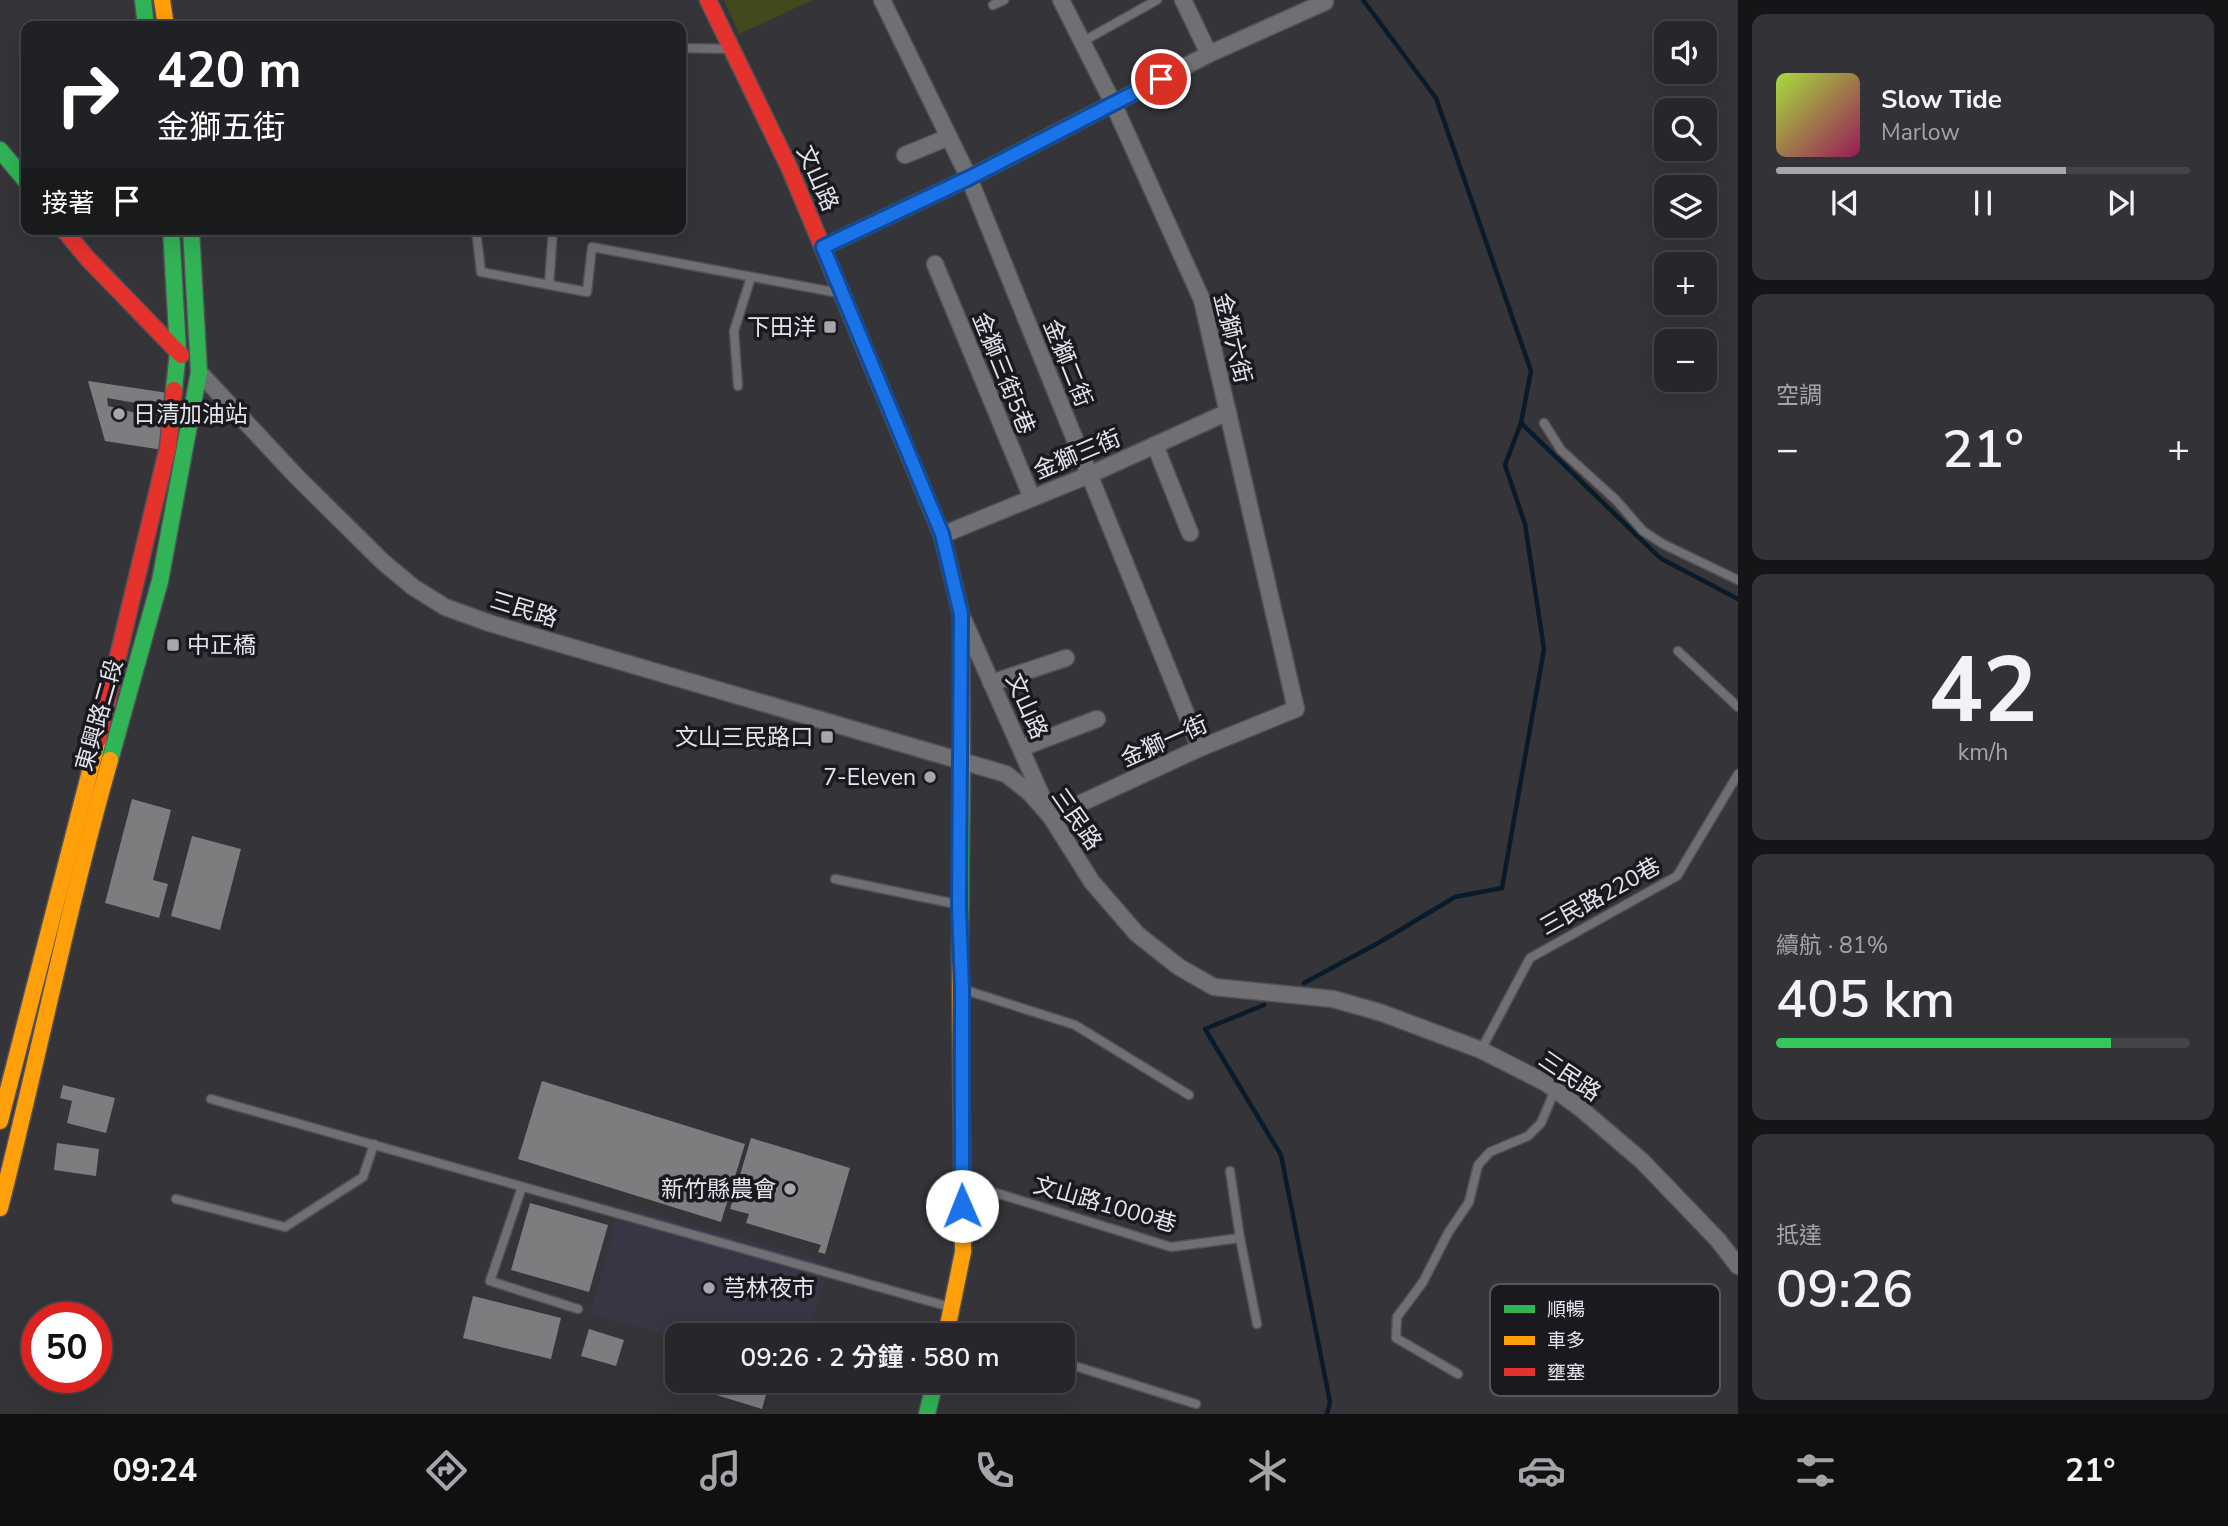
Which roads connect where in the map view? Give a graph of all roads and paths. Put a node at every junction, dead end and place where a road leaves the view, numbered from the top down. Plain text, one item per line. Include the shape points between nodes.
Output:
1 (143, 0) edge
2 (162, 0) edge
3 (708, 0) edge
4 (882, 0) edge
5 (1004, 0) edge
6 (1061, 0) edge
7 (1157, 0) edge
8 (1183, 0) edge
9 (1326, 1) edge
10 (993, 5) dead end
11 (145, 21) edge
12 (165, 21) edge
13 (1082, 41) junction
14 (686, 47) edge
15 (732, 49) junction
16 (1209, 54) junction
17 (1113, 103) junction
18 (949, 137) junction
19 (0, 150) edge
20 (905, 155) dead end
21 (21, 175) edge
22 (969, 178) junction
23 (68, 235) edge
24 (172, 235) edge
25 (191, 235) edge
26 (477, 235) edge
27 (553, 235) edge
28 (823, 247) junction
29 (935, 264) dead end
30 (751, 276) junction
31 (549, 285) junction
32 (842, 293) junction
33 (178, 351) junction
34 (198, 372) junction
35 (738, 386) dead end
36 (1228, 412) junction
37 (1544, 423) dead end
38 (1155, 445) junction
39 (1089, 475) junction
40 (1031, 498) junction
41 (1190, 533) dead end
42 (942, 534) junction
43 (1738, 580) edge
44 (961, 614) junction
45 (1678, 651) dead end
46 (1066, 658) dead end
47 (991, 683) junction
48 (1738, 707) edge
49 (1296, 709) joint
50 (1097, 719) dead end
51 (1021, 748) junction
52 (1200, 748) junction
53 (962, 760) junction
54 (1738, 774) edge
55 (1051, 817) junction
56 (835, 879) dead end
57 (56, 901) junction
58 (959, 905) junction
59 (72, 907) junction
60 (962, 989) junction
61 (1481, 1050) junction
62 (1555, 1090) junction
63 (1189, 1095) dead end
64 (211, 1099) dead end
65 (0, 1119) edge
66 (21, 1123) junction
67 (374, 1144) junction
68 (1230, 1171) dead end
69 (961, 1182) junction
70 (522, 1186) junction
71 (176, 1199) dead end
72 (0, 1208) edge
73 (1240, 1238) junction
74 (1738, 1266) edge
75 (953, 1308) junction
76 (578, 1309) dead end
77 (949, 1323) edge
78 (1257, 1324) dead end
79 (1075, 1366) edge
80 (1458, 1374) dead end
81 (932, 1393) edge
82 (1196, 1404) dead end
83 (927, 1414) edge

1 - 11 main road
2 - 12 main road
3 - 15 main road, 文山路
4 - 18 street, 金獅二街
5 - 10 lane
6 - 13 street, 金獅六街
7 - 13 lane
8 - 16 street
9 - 16 street
13 - 17 street, 金獅六街
14 - 15 lane
15 - 28 main road, 文山路
16 - 17 street
17 - 22 street
17 - 36 street, 金獅六街 via 1202,300
18 - 20 street
18 - 22 street, 金獅二街
19 - 21 main road
22 - 28 street
22 - 39 street, 金獅二街
23 - 33 main road
24 - 33 main road, 東興路二段
25 - 34 main road, 東興路二段
26 - 31 lane via 481,272
27 - 31 lane
28 - 32 main road, 文山路
29 - 40 street, 金獅三街5巷
30 - 31 lane via 592,247 587,292
30 - 32 lane
30 - 35 lane via 734,331
32 - 42 main road, 文山路
33 - 34 main road
33 - 57 main road, 東興路二段 via 168,447
34 - 53 street, 三民路 via 383,562 444,607
34 - 59 main road, 東興路二段 via 160,581
36 - 38 street, 金獅三街
36 - 49 street, 金獅六街
37 - 43 lane via 1561,450 1643,531
38 - 39 street, 金獅三街
38 - 41 street
39 - 40 street, 金獅三街
39 - 52 street, 金獅二街
40 - 42 street, 金獅三街
42 - 44 main road, 文山路
44 - 47 street, 文山路
44 - 53 main road, 文山路
45 - 48 lane
46 - 47 street
47 - 51 street, 文山路
49 - 52 street, 金獅一街
50 - 51 street
51 - 55 street, 文山路
52 - 55 street, 金獅一街
53 - 55 street, 三民路 via 1006,774
53 - 58 main road, 文山路
54 - 61 lane, 三民路220巷 via 1677,876 1530,958
55 - 61 street, 三民路 via 1093,882 1137,934 1213,987 1333,999
56 - 58 lane
57 - 59 lane
57 - 65 main road, 東興路二段
58 - 60 main road, 文山路
59 - 66 main road, 東興路二段
60 - 63 lane via 1075,1025
60 - 69 main road, 文山路
61 - 62 street, 三民路
62 - 74 street, 三民路 via 1642,1161
62 - 80 lane via 1541,1123 1528,1136 1490,1152 1478,1165 1469,1202 1397,1317 1396,1338
64 - 67 lane
65 - 66 lane
66 - 72 main road, 東興路二段
67 - 70 lane
67 - 71 lane via 363,1177 285,1227
68 - 73 lane
69 - 73 lane, 文山路1000巷 via 1171,1247
69 - 75 main road, 文山路 via 963,1252
70 - 75 lane
70 - 76 lane via 490,1281
73 - 78 lane
75 - 77 main road, 文山路
79 - 82 lane
81 - 83 main road

